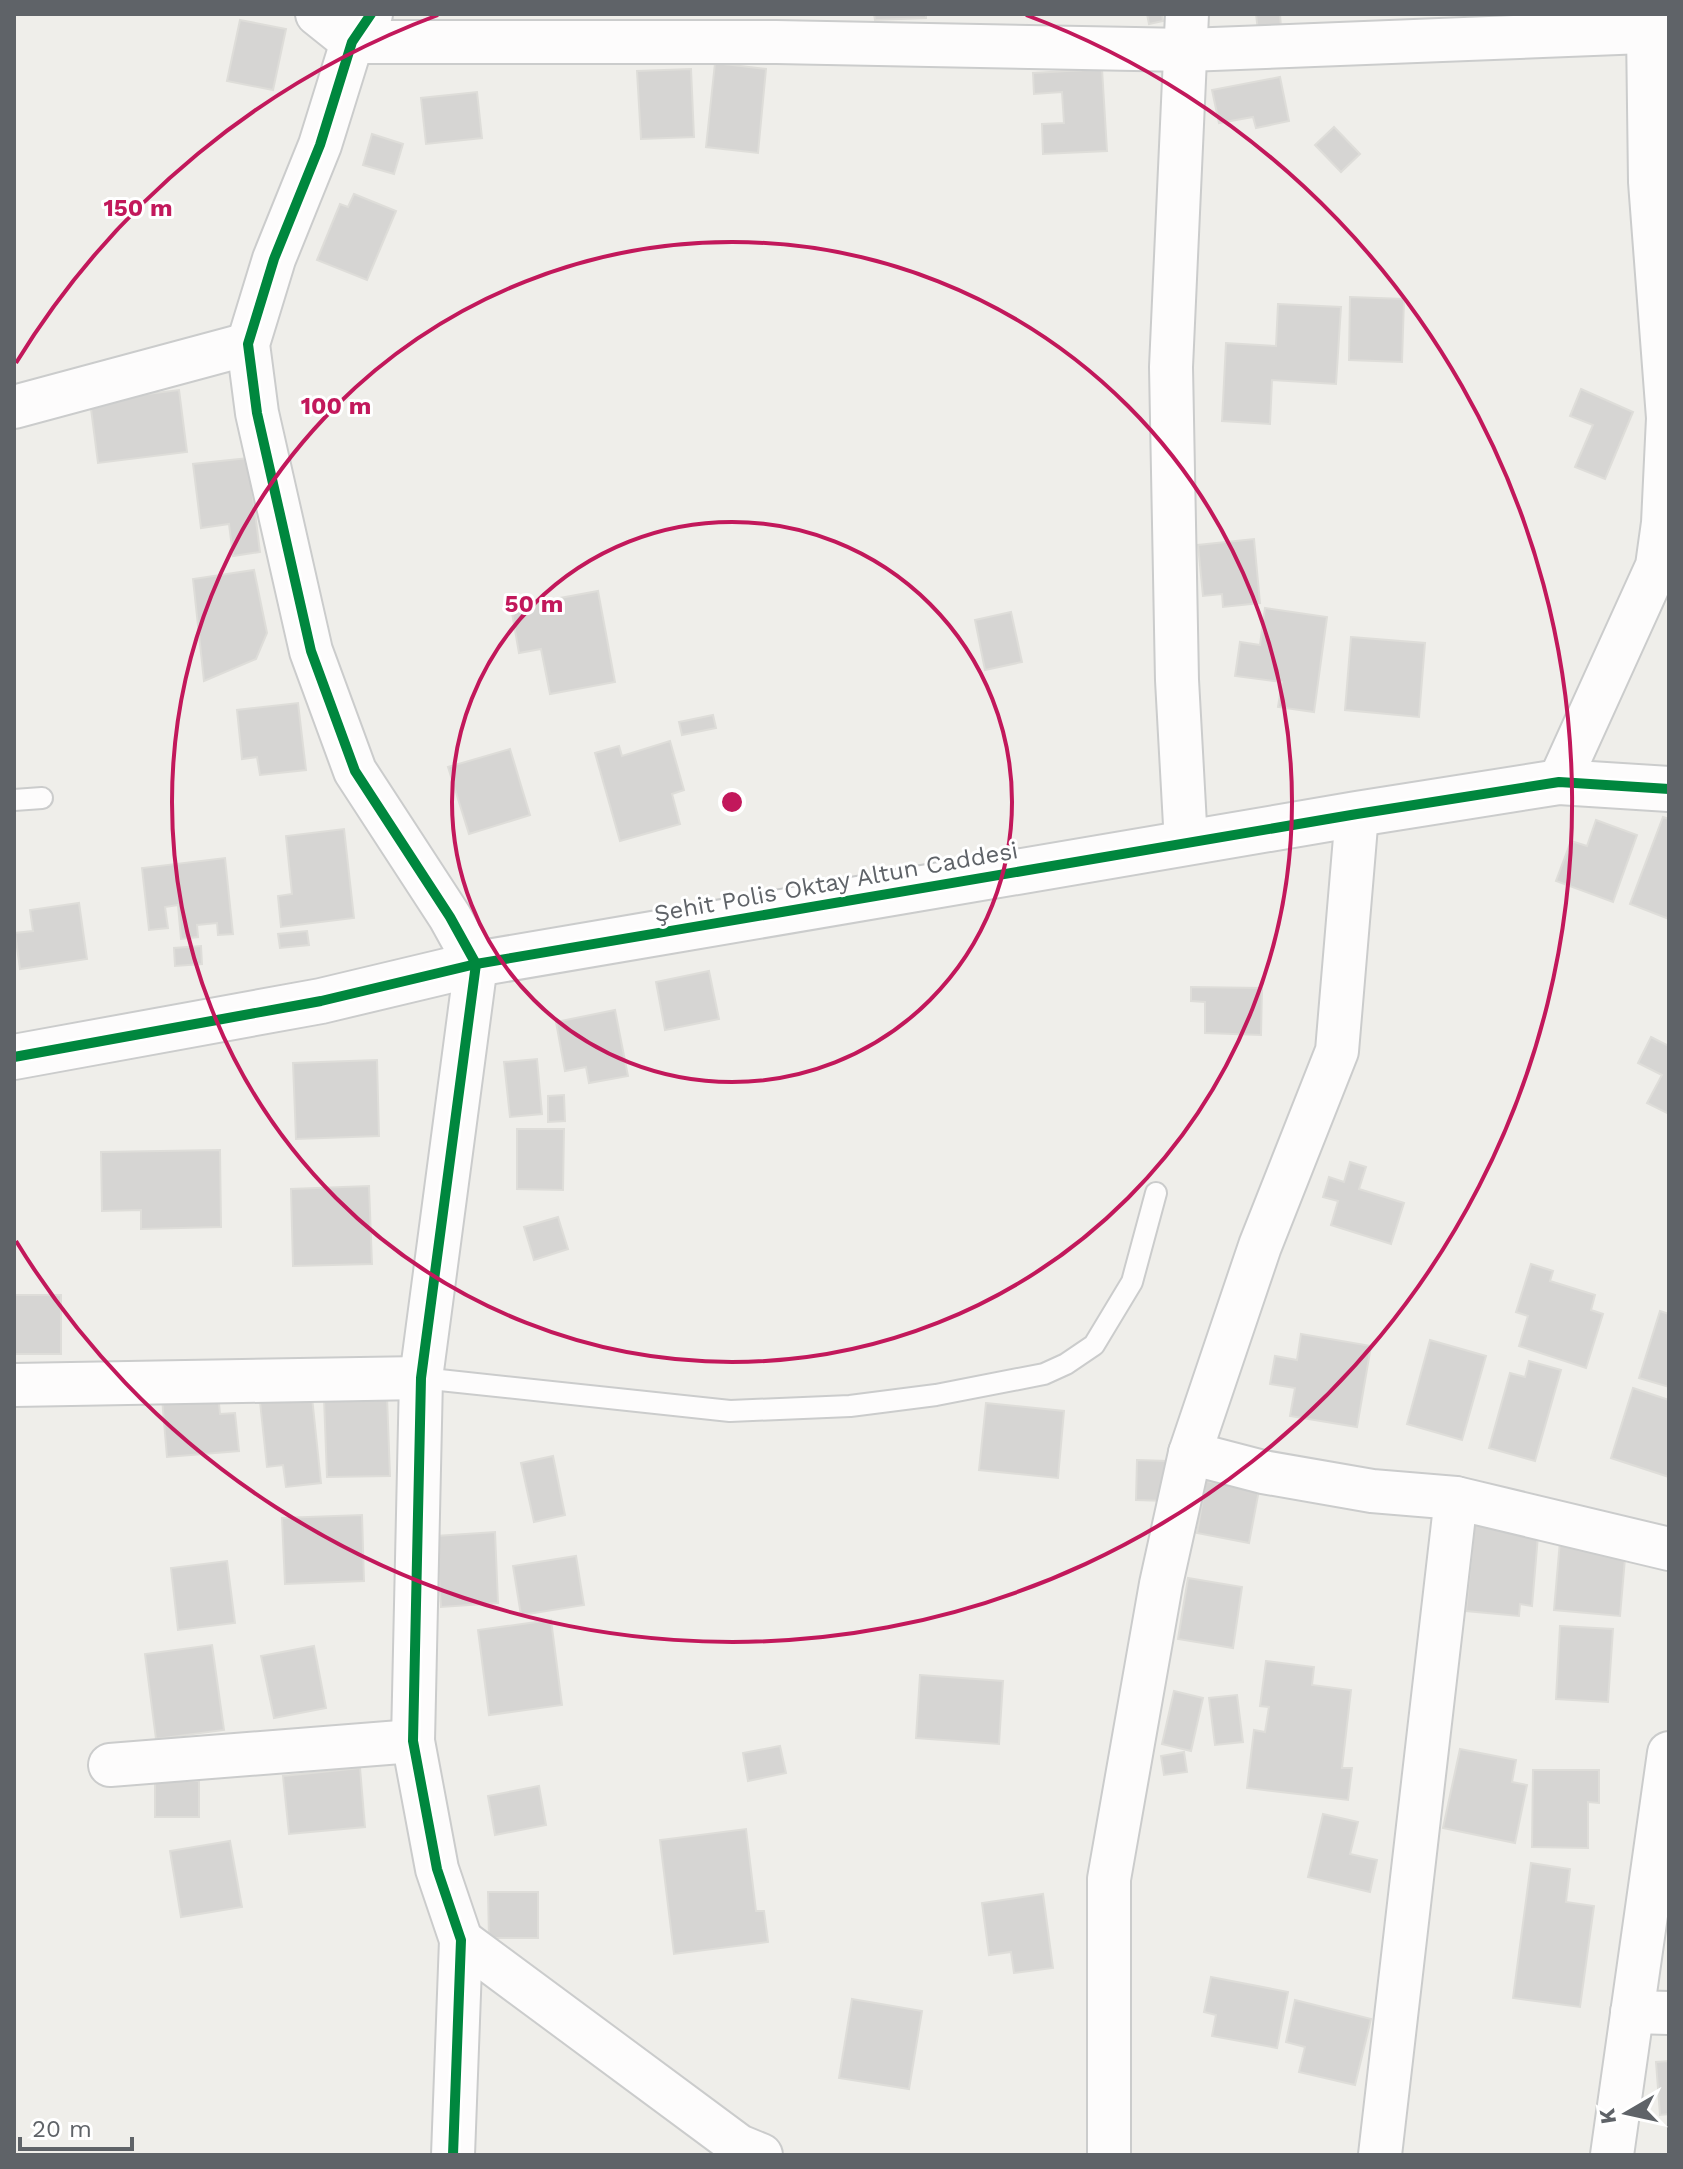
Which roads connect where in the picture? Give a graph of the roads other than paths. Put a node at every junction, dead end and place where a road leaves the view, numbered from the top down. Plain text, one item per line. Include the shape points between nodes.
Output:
1 (317, 14) edge
2 (362, 28) edge
3 (1658, 31) edge
4 (1187, 32) edge
5 (248, 344) junction
6 (14, 407) edge
7 (1663, 566) edge
8 (1559, 782) junction
9 (1669, 789) edge
10 (42, 798) dead end
11 (14, 800) edge
12 (1357, 814) junction
13 (1186, 843) junction
14 (476, 964) junction
15 (14, 1057) edge
16 (1156, 1193) dead end
17 (421, 1378) junction
18 (14, 1385) edge
19 (1190, 1453) junction
20 (1456, 1498) junction
21 (1669, 1549) edge
22 (413, 1741) junction
23 (1669, 1753) edge
24 (110, 1765) dead end
25 (461, 1940) junction
26 (1651, 2012) edge
27 (738, 2149) edge
28 (453, 2155) edge
29 (1109, 2155) edge
30 (1380, 2155) edge
31 (1612, 2155) edge

1 - 2 street
2 - 4 street via 776,42
2 - 5 street via 274,259
3 - 4 street
3 - 7 street via 1650,182 1668,418
4 - 13 street via 1171,367
5 - 6 street
5 - 14 street via 257,413 311,651 355,771
7 - 8 street
8 - 9 street, Şehit Polis Oktay Altun Caddesi
8 - 12 street, Şehit Polis Oktay Altun Caddesi
10 - 11 lane
12 - 13 street, Şehit Polis Oktay Altun Caddesi
12 - 19 street via 1337,1051 1260,1246
13 - 14 street, Şehit Polis Oktay Altun Caddesi
14 - 15 street, Şehit Polis Oktay Altun Caddesi via 321,1001
14 - 17 street
16 - 17 lane via 1132,1282 1094,1345 1044,1374 850,1406 730,1411
17 - 18 street
17 - 22 street
19 - 20 street via 1372,1491
19 - 29 street via 1161,1584 1109,1879
20 - 21 street
20 - 30 street
22 - 24 street
22 - 25 street via 437,1869
23 - 26 street
25 - 27 street
25 - 28 street
26 - 31 street

